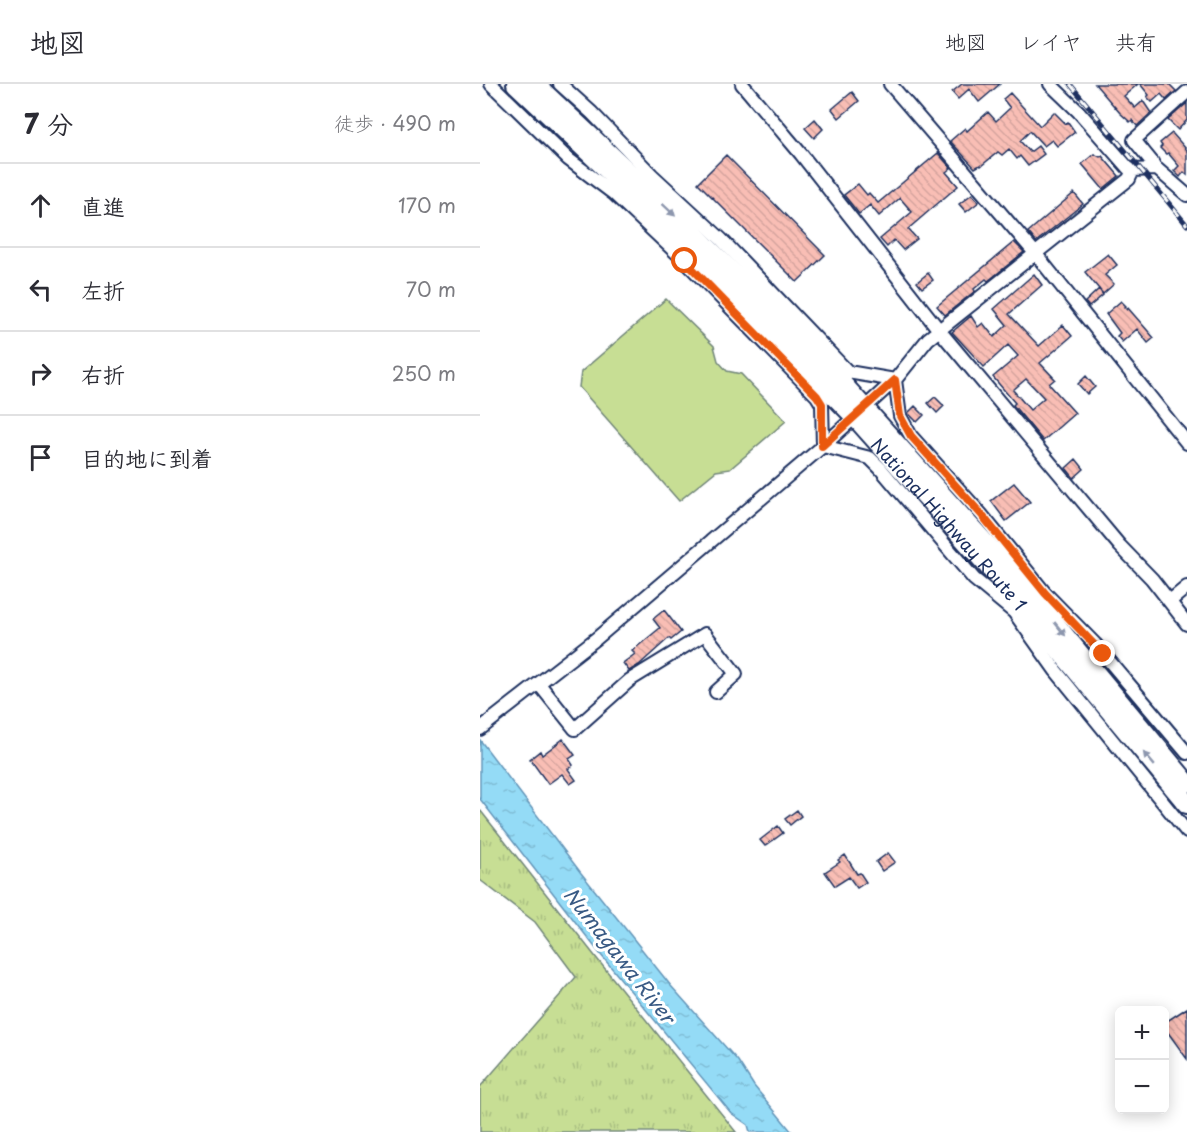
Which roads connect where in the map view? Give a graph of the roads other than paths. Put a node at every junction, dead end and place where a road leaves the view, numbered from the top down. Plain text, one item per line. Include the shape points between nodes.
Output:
1 (491, 84) edge
2 (516, 84) edge
3 (535, 84) edge
4 (560, 84) edge
5 (742, 84) edge
6 (890, 84) edge
7 (1050, 84) edge
8 (1184, 90) edge
9 (1154, 167) junction
10 (1133, 170) junction
11 (1187, 195) edge
12 (1035, 253) junction
13 (939, 330) junction
14 (895, 380) junction
15 (860, 412) junction
16 (1187, 443) edge
17 (822, 446) junction
18 (1187, 587) edge
19 (1170, 601) junction
20 (1187, 624) edge
21 (539, 684) junction
22 (716, 692) dead end
23 (483, 726) edge
24 (1187, 753) edge
25 (1187, 783) edge
26 (1187, 804) edge
27 (1187, 832) edge

1 - 17 street via 562,145 568,159 613,193 677,254 817,396 822,404
2 - 15 highway, National Highway Route 1
3 -> 15 highway, National Highway Route 1 via 816,354
4 - 14 street via 721,239 848,372
5 - 13 street
6 - 12 street
7 - 10 street
8 - 9 street via 1134,140
9 - 10 street
9 - 11 street
10 - 12 street via 1129,178
12 - 13 street
12 - 16 street
13 - 14 street
13 - 19 street
14 - 15 street
14 - 24 street via 900,416 911,436
15 - 17 street
15 -> 25 highway, National Highway Route 1 via 1022,584
26 -> 15 highway, National Highway Route 1
17 - 21 street
17 - 27 street via 870,458 880,468 974,579 1014,612 1056,671
18 - 19 street
19 - 20 street
21 - 22 street via 575,729 630,680 705,634 736,674
21 - 23 street

